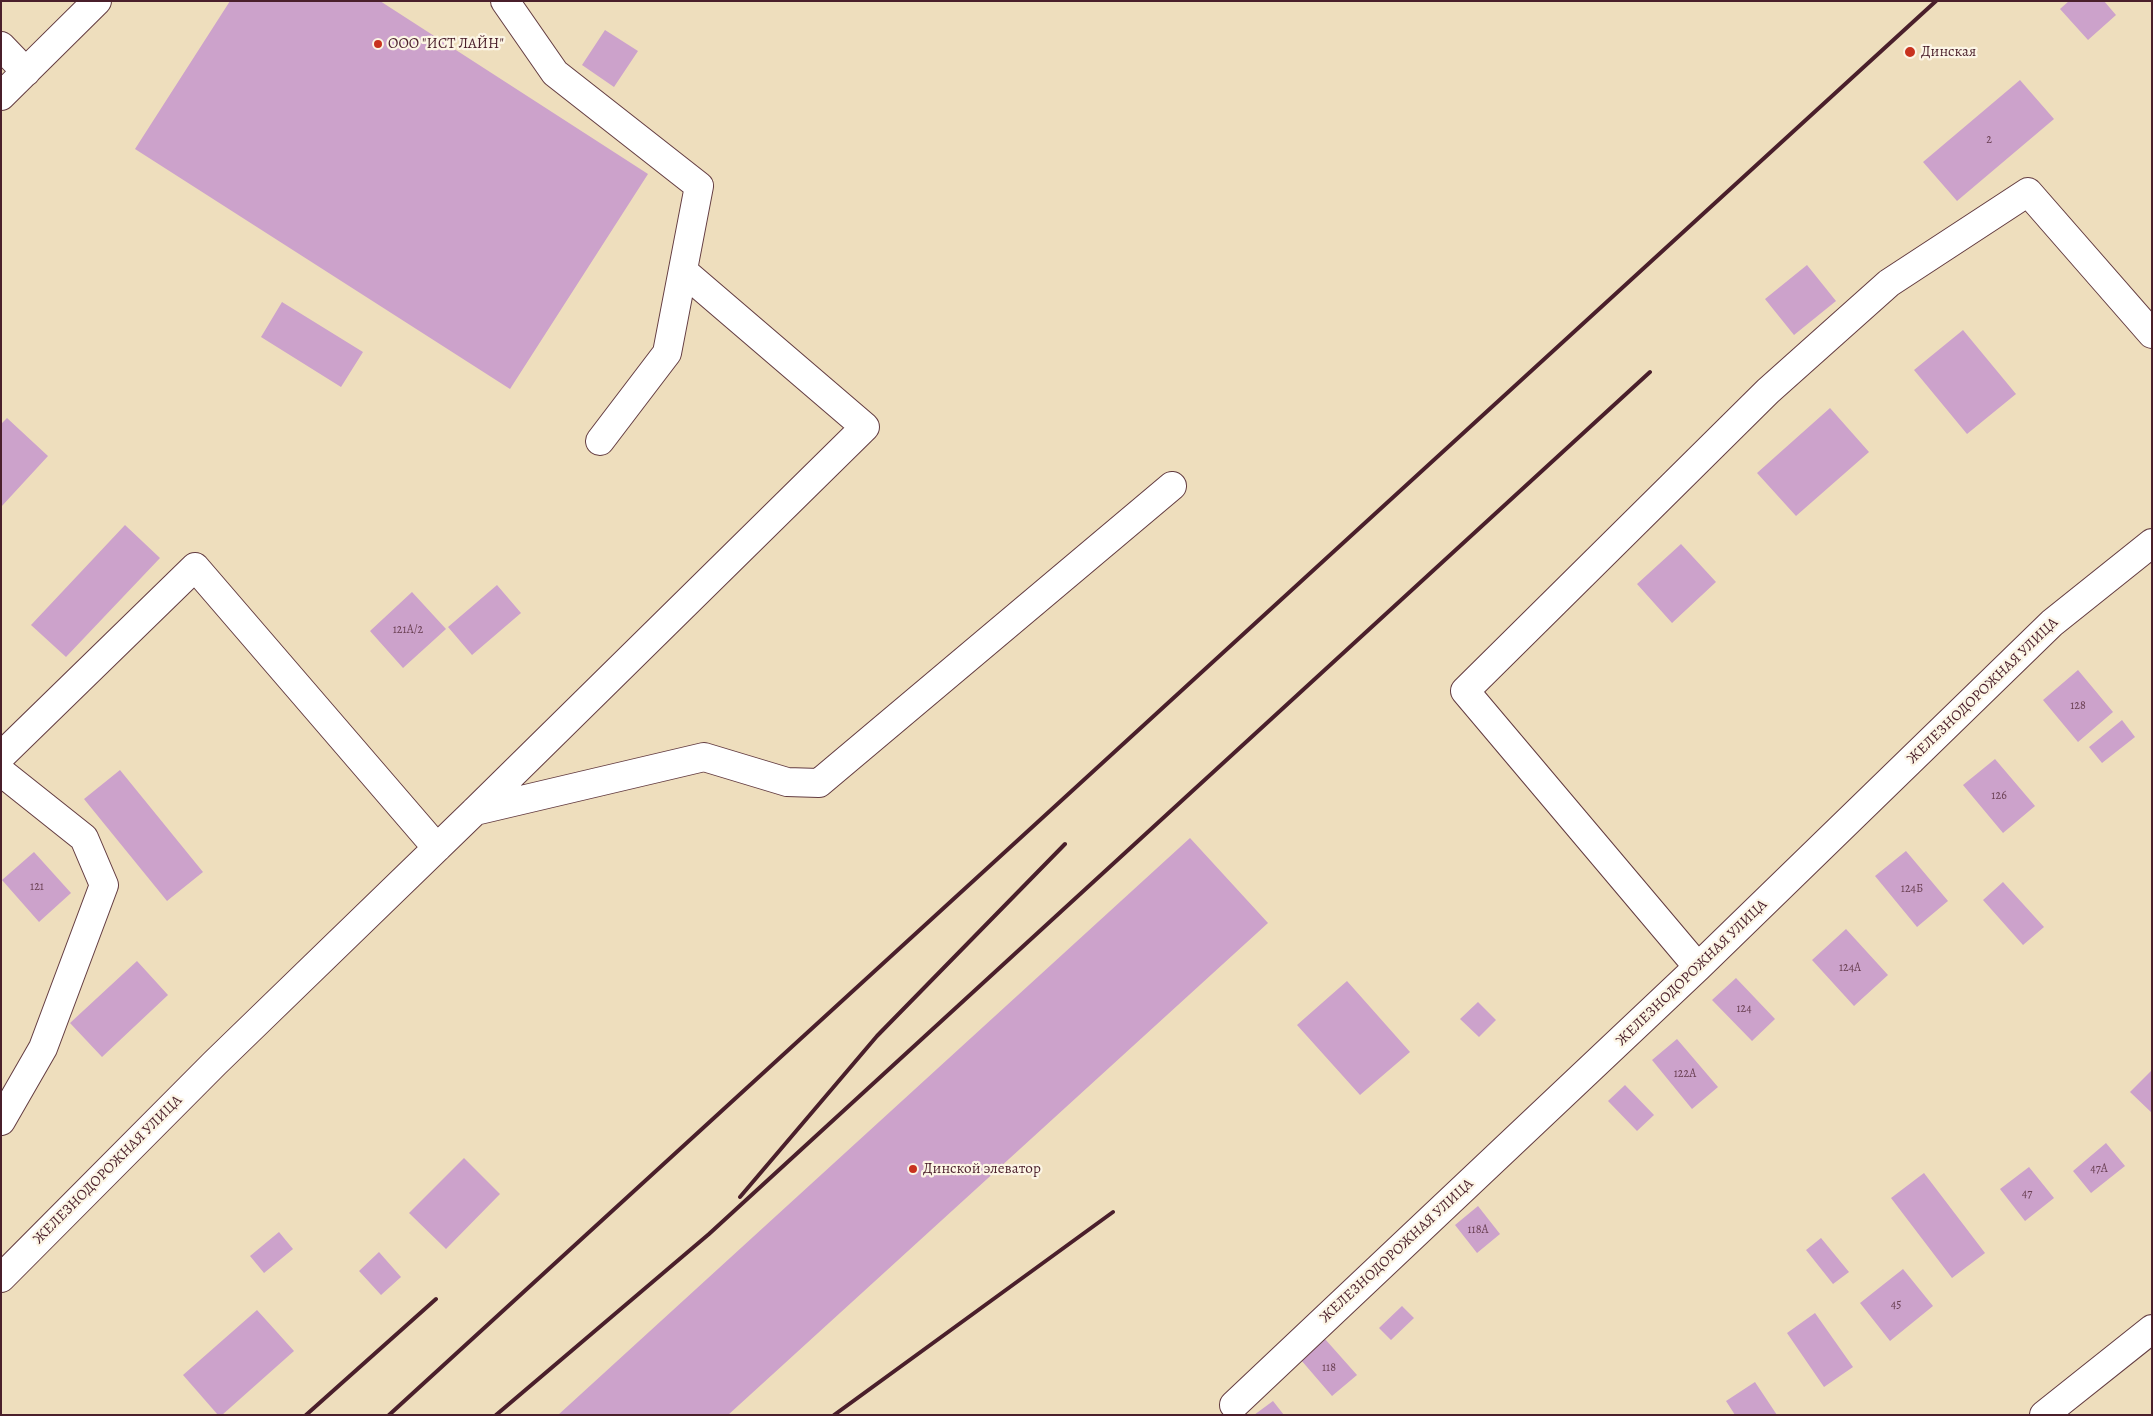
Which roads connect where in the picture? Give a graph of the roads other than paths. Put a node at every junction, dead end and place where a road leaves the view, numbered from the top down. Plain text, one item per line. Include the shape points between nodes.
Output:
1 (97, 1) edge
2 (505, 1) edge
3 (1, 46) edge
4 (26, 72) junction
5 (1, 96) edge
6 (683, 270) junction
7 (2152, 334) edge
8 (600, 441) dead end
9 (1172, 486) dead end
10 (2152, 543) edge
11 (1, 756) edge
12 (1, 772) edge
13 (475, 811) junction
14 (437, 848) junction
15 (1698, 967) junction
16 (1, 1120) edge
17 (1, 1278) edge
18 (2152, 1329) edge
19 (1234, 1405) dead end
20 (2044, 1415) edge

1 - 4 street
2 - 6 street via 555,73 699,186
3 - 4 street
4 - 5 street
6 - 8 street via 667,353
6 - 13 street, ЖЕЛЕЗНОДОРОЖНАЯ УЛИЦА via 865,427
7 - 15 street via 2028,192 1889,283 1775,384 1465,691
9 - 13 street via 819,783 787,782 704,757
10 - 15 street, ЖЕЛЕЗНОДОРОЖНАЯ УЛИЦА via 2052,623
11 - 14 street via 195,567
12 - 16 street via 84,838 104,885 43,1048
13 - 14 street, ЖЕЛЕЗНОДОРОЖНАЯ УЛИЦА
14 - 17 street, ЖЕЛЕЗНОДОРОЖНАЯ УЛИЦА via 215,1063
15 - 19 street, ЖЕЛЕЗНОДОРОЖНАЯ УЛИЦА
18 - 20 street

